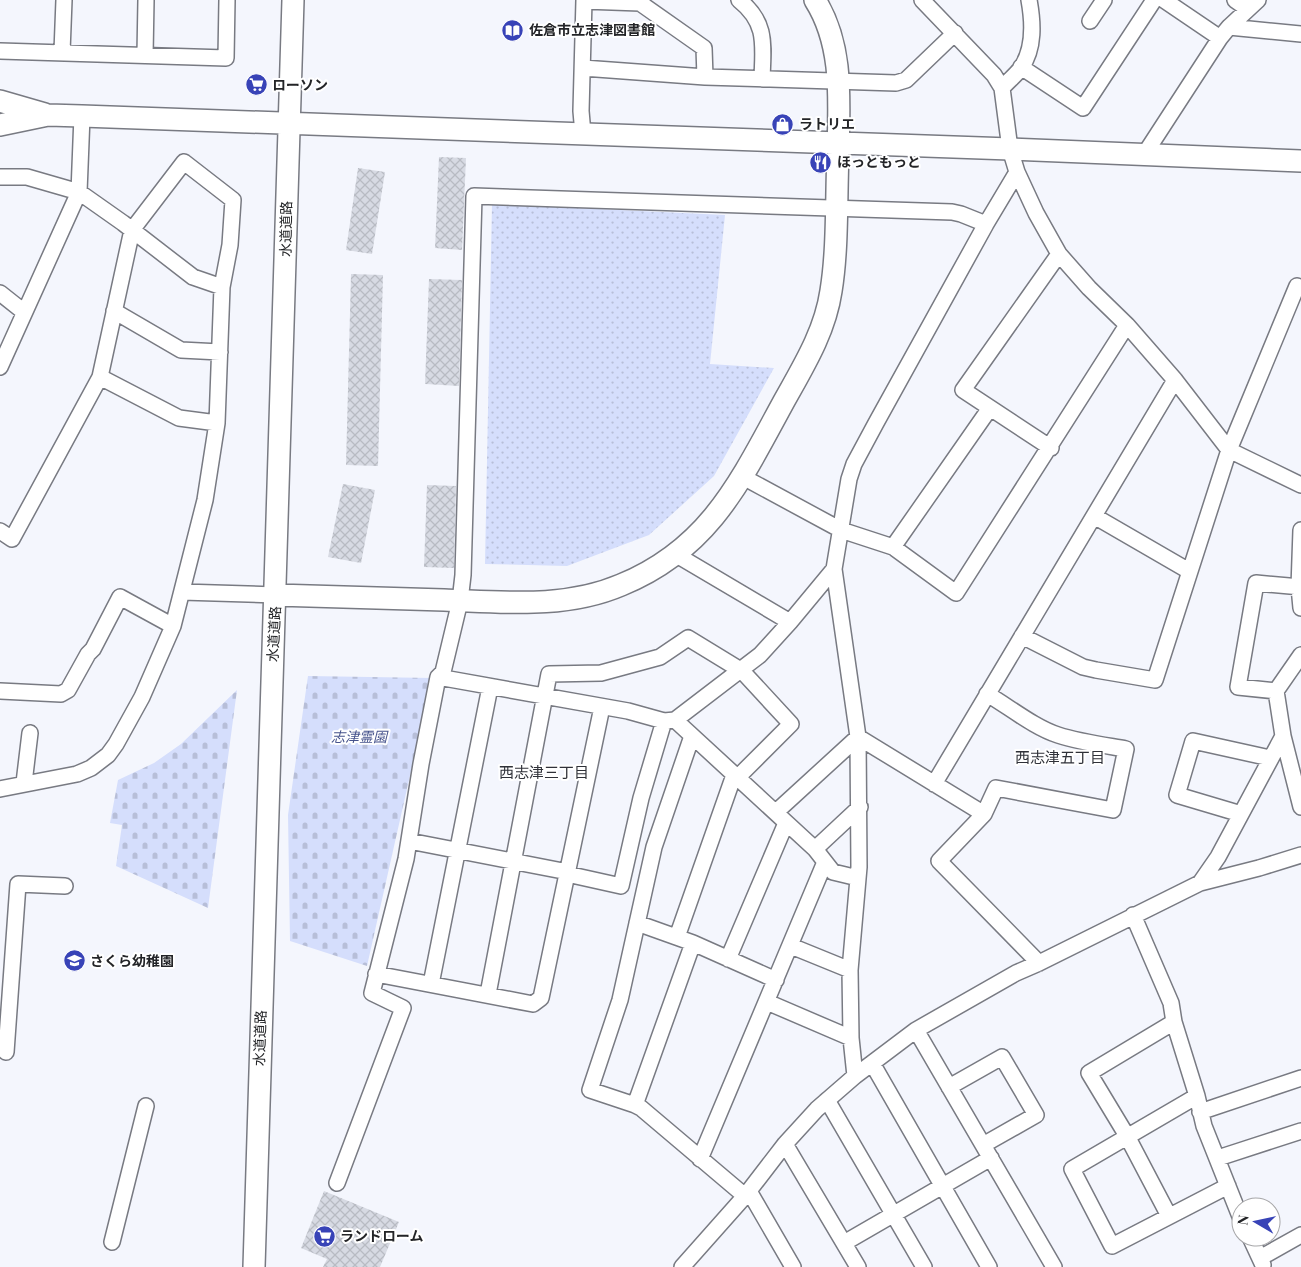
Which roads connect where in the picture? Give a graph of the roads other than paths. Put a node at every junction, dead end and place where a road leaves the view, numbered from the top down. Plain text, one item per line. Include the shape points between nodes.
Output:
1 (64, 0) edge
2 (146, 0) edge
3 (227, 0) edge
4 (293, 0) edge
5 (584, 0) edge
6 (739, 0) edge
7 (815, 0) edge
8 (922, 0) edge
9 (1029, 0) edge
10 (1104, 0) edge
11 (1154, 0) edge
12 (1164, 0) edge
13 (1236, 0) edge
14 (641, 1) edge
15 (1253, 5) edge
16 (1090, 21) dead end
17 (955, 33) junction
18 (1225, 33) junction
19 (1301, 34) edge
20 (0, 51) edge
21 (62, 52) junction
22 (144, 55) junction
23 (1021, 67) junction
24 (583, 68) junction
25 (705, 77) junction
26 (762, 79) junction
27 (839, 80) junction
28 (1002, 88) junction
29 (0, 101) edge
30 (48, 115) junction
31 (82, 116) junction
32 (0, 124) edge
33 (289, 124) junction
34 (583, 134) junction
35 (838, 143) junction
36 (1010, 149) junction
37 (1144, 155) junction
38 (1301, 161) edge
39 (1017, 172) junction
40 (0, 177) edge
41 (79, 192) junction
42 (836, 208) junction
43 (986, 224) junction
44 (132, 230) junction
45 (1059, 254) junction
46 (1297, 286) dead end
47 (222, 287) junction
48 (0, 293) edge
49 (114, 311) junction
50 (24, 312) junction
51 (1127, 325) junction
52 (220, 352) junction
53 (0, 367) edge
54 (100, 377) junction
55 (1174, 380) junction
56 (990, 408) junction
57 (217, 423) junction
58 (1050, 448) junction
59 (1229, 450) junction
60 (743, 477) junction
61 (1301, 485) edge
62 (1094, 516) junction
63 (841, 530) junction
64 (1301, 530) edge
65 (0, 531) edge
66 (893, 547) junction
67 (675, 554) junction
68 (834, 569) junction
69 (1189, 570) junction
70 (1300, 587) edge
71 (182, 592) junction
72 (276, 595) junction
73 (460, 601) junction
74 (1301, 608) edge
75 (790, 622) junction
76 (173, 626) junction
77 (1022, 636) junction
78 (1301, 655) edge
79 (742, 671) junction
80 (438, 677) junction
81 (490, 687) junction
82 (1276, 690) junction
83 (0, 691) edge
84 (987, 694) junction
85 (545, 697) junction
86 (602, 707) junction
87 (670, 720) junction
88 (30, 733) dead end
89 (692, 736) junction
90 (858, 736) junction
91 (1283, 736) junction
92 (1270, 758) junction
93 (735, 776) junction
94 (24, 783) junction
95 (934, 784) junction
96 (0, 789) edge
97 (860, 807) junction
98 (1301, 807) edge
99 (984, 814) junction
100 (1241, 814) junction
101 (781, 818) junction
102 (409, 841) junction
103 (815, 849) junction
104 (457, 850) junction
105 (1301, 855) edge
106 (513, 861) junction
107 (825, 862) junction
108 (567, 873) junction
109 (858, 878) junction
110 (1200, 883) junction
111 (65, 886) dead end
112 (1133, 915) junction
113 (637, 923) junction
114 (677, 937) junction
115 (693, 943) junction
116 (791, 946) junction
117 (728, 958) junction
118 (1039, 964) junction
119 (850, 970) junction
120 (376, 974) junction
121 (776, 980) junction
122 (431, 984) junction
123 (488, 994) junction
124 (767, 1002) junction
125 (1174, 1022) junction
126 (916, 1030) junction
127 (850, 1038) junction
128 (6, 1052) dead end
129 (872, 1063) junction
130 (855, 1076) junction
131 (1301, 1078) edge
132 (949, 1087) junction
133 (1197, 1096) junction
134 (827, 1100) junction
135 (635, 1105) junction
136 (146, 1106) dead end
137 (1200, 1112) junction
138 (1301, 1131) edge
139 (1127, 1136) junction
140 (785, 1144) junction
141 (987, 1152) junction
142 (1218, 1158) junction
143 (700, 1159) junction
144 (337, 1183) dead end
145 (942, 1186) junction
146 (1228, 1186) junction
147 (747, 1193) junction
148 (1232, 1197) edge
149 (893, 1214) junction
150 (1169, 1216) junction
151 (1301, 1235) edge
152 (112, 1242) dead end
153 (844, 1243) junction
154 (1255, 1247) edge
155 (1262, 1262) edge
156 (254, 1267) edge
157 (682, 1267) edge
158 (794, 1267) edge
159 (858, 1267) edge
160 (924, 1267) edge
161 (989, 1267) edge
162 (1054, 1267) edge

1 - 21 street
2 - 22 street
3 - 22 street via 226,58
4 - 33 street, 水道道路
5 - 14 street
5 - 24 street
6 - 26 street via 754,14 761,28
7 - 27 street via 835,44
8 - 17 street
9 - 23 street via 1033,18 1031,46
10 - 16 street
11 - 23 street via 1083,108
12 - 18 street
13 - 15 street
14 - 25 street via 704,48
15 - 18 street
17 - 27 street via 906,80 896,83
17 - 28 street
18 - 19 street
18 - 37 street
20 - 21 street
21 - 22 street
23 - 28 street
24 - 25 street
24 - 34 street
25 - 26 street
26 - 27 street
27 - 35 street
28 - 36 street
29 - 30 street
30 - 31 street
30 - 32 street
31 - 33 street
31 - 41 street
33 - 34 street
33 - 72 street, 水道道路
34 - 35 street
35 - 36 street
35 - 42 street
36 - 37 street
36 - 39 street
37 - 38 street
39 - 43 street
39 - 45 street
40 - 41 street via 27,177
41 - 44 street
41 - 50 street
42 - 43 street via 952,212
42 - 60 street via 831,291 825,318 814,346
42 - 73 street via 474,196
43 - 63 street via 854,464
44 - 47 street via 193,277
44 - 47 street via 184,162 233,200 230,245
44 - 49 street
45 - 51 street
45 - 56 street via 962,390
46 - 59 street
47 - 52 street
48 - 50 street
49 - 52 street via 181,350
49 - 54 street
50 - 53 street
51 - 55 street
51 - 58 street
52 - 57 street
54 - 57 street via 179,418
54 - 65 street via 12,538
55 - 59 street
55 - 62 street
56 - 58 street
56 - 66 street
57 - 71 street via 205,500
58 - 66 street via 956,593
59 - 61 street
59 - 69 street
60 - 63 street
60 - 67 street via 711,521
62 - 69 street
62 - 77 street
63 - 66 street
63 - 68 street
64 - 70 street
67 - 73 street via 622,585 595,595 530,603
67 - 75 street
68 - 75 street
68 - 90 street
69 - 77 street via 1155,680 1083,667
70 - 74 street
70 - 82 street via 1256,583 1238,687
71 - 72 street
71 - 76 street
72 - 73 street
72 - 156 street, 水道道路
73 - 80 street via 443,672
75 - 79 street
76 - 83 street via 120,597 68,690 61,694
76 - 94 street via 142,697 108,755 77,774
77 - 84 street
78 - 82 street
79 - 85 street via 688,638 660,657 601,673 550,674
79 - 87 street
79 - 93 street via 790,724
80 - 81 street
80 - 102 street
81 - 85 street
81 - 104 street
82 - 91 street
84 - 95 street
84 - 99 street via 1056,735 1126,749 1113,810 996,788
85 - 86 street
85 - 106 street
86 - 87 street
86 - 108 street
87 - 89 street
87 - 108 street via 642,798 621,886
88 - 94 street
89 - 93 street
89 - 113 street via 654,847
90 - 95 street
90 - 97 street
90 - 101 street
91 - 92 street
91 - 98 street
92 - 100 street
92 - 100 street via 1192,741 1177,795
93 - 101 street
93 - 114 street
94 - 96 street
95 - 99 street
97 - 103 street
97 - 109 street
99 - 118 street via 939,861
100 - 110 street
101 - 103 street
101 - 117 street
102 - 104 street
102 - 120 street
103 - 107 street
104 - 106 street
104 - 122 street
105 - 110 street
106 - 108 street
106 - 123 street
107 - 109 street via 832,872
107 - 116 street
108 - 123 street via 541,998 533,1004
109 - 119 street
110 - 112 street
111 - 128 street via 18,884
112 - 118 street
112 - 125 street via 1171,1003
113 - 114 street
113 - 135 street via 620,1000 590,1090
114 - 115 street
115 - 117 street
115 - 135 street
116 - 119 street
116 - 121 street
117 - 121 street
118 - 126 street via 1016,973
119 - 127 street
120 - 122 street
120 - 144 street via 372,993 403,1008
121 - 124 street
122 - 123 street
124 - 127 street
124 - 143 street
125 - 133 street
125 - 139 street via 1089,1073
126 - 129 street
126 - 132 street
127 - 130 street
129 - 130 street
129 - 145 street
130 - 134 street
131 - 137 street
132 - 141 street
132 - 141 street via 1002,1057 1036,1115
133 - 137 street
133 - 139 street
134 - 140 street
134 - 149 street
135 - 143 street
136 - 152 street
137 - 142 street
138 - 142 street
139 - 150 street
139 - 150 street via 1072,1169 1112,1246
140 - 147 street
140 - 153 street
141 - 145 street
141 - 162 street
142 - 146 street
143 - 147 street
145 - 149 street
145 - 161 street
146 - 148 street
146 - 150 street
147 - 157 street
147 - 158 street
149 - 153 street
149 - 160 street
151 - 155 street
153 - 159 street
154 - 155 street

